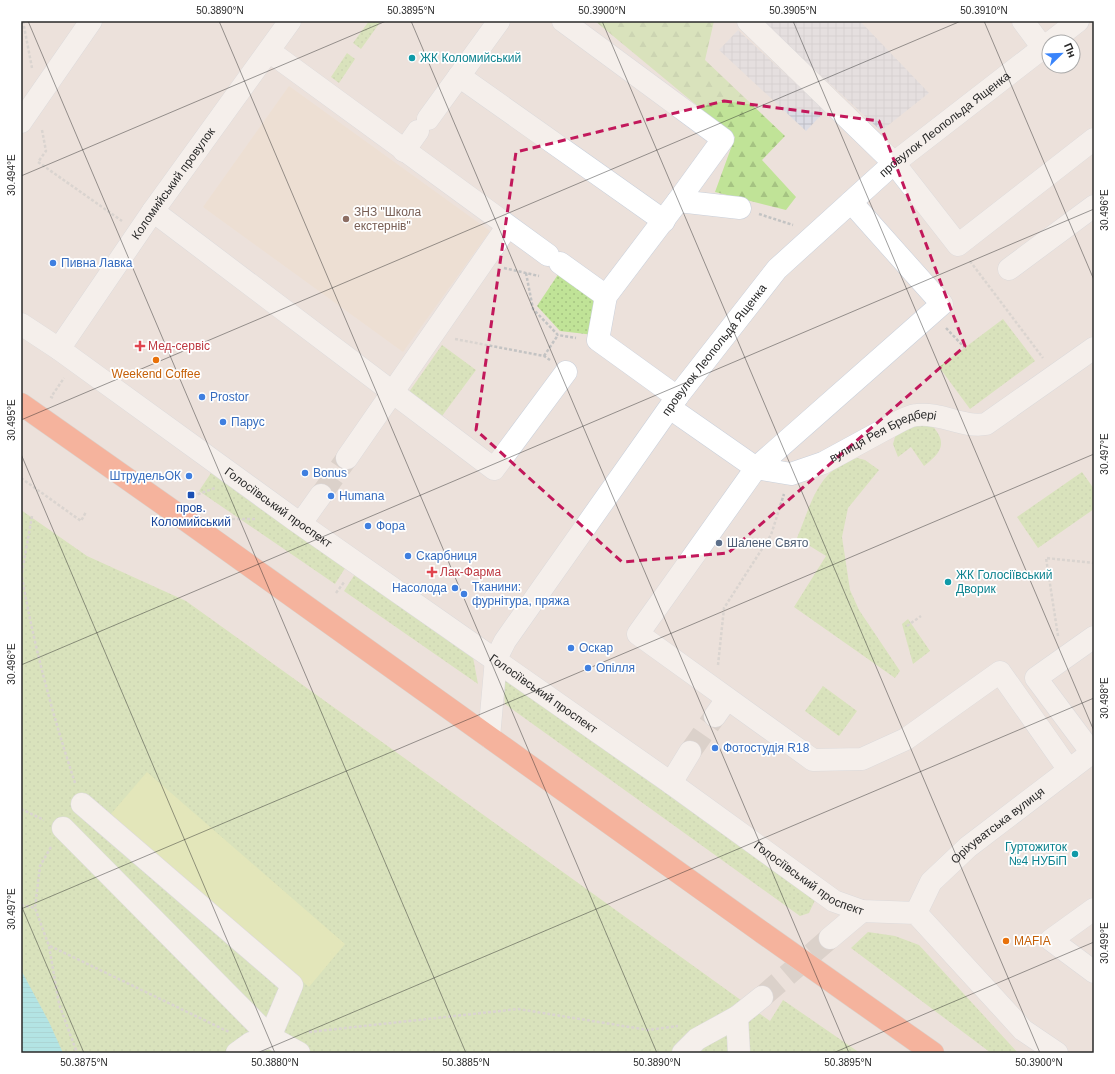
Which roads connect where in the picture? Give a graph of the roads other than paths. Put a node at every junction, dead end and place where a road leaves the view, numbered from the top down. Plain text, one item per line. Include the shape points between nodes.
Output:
1 (91, 21) edge
2 (290, 21) edge
3 (499, 21) edge
4 (564, 21) edge
5 (748, 21) edge
6 (1023, 21) edge
7 (1078, 21) edge
8 (1061, 34) edge
9 (1041, 38) edge
10 (1041, 49) edge
11 (269, 51) junction
12 (459, 76) junction
13 (21, 122) edge
14 (1094, 139) edge
15 (404, 150) junction
16 (894, 163) junction
17 (678, 201) junction
18 (851, 202) junction
19 (1094, 206) edge
20 (740, 208) road end
21 (153, 211) junction
22 (664, 221) junction
23 (508, 227) junction
24 (1009, 269) dead end
25 (606, 296) junction
26 (21, 324) edge
27 (1094, 348) edge
28 (59, 349) junction
29 (566, 372) dead end
30 (393, 391) junction
31 (674, 402) junction
32 (21, 404) edge
33 (347, 458) tunnel mouth
34 (756, 468) junction
35 (321, 494) tunnel mouth
36 (301, 523) junction
37 (1094, 637) edge
38 (496, 659) junction
39 (489, 737) junction
40 (690, 752) tunnel mouth
41 (1093, 752) edge
42 (1069, 770) junction
43 (671, 783) junction
44 (82, 804) road end
45 (63, 828) road end
46 (1094, 909) edge
47 (862, 911) junction
48 (916, 913) junction
49 (830, 938) tunnel mouth
50 (1094, 972) edge
51 (762, 997) tunnel mouth
52 (737, 1017) junction
53 (1023, 1030) junction
54 (253, 1044) edge
55 (299, 1053) edge
56 (683, 1053) edge
57 (739, 1053) edge
58 (933, 1053) edge
59 (1044, 1053) edge
60 (1057, 1053) edge

1 - 13 street
2 - 11 street, Коломийський провулок
3 - 12 street
4 - 17 street via 723,139
5 - 16 street
6 - 9 street
7 - 8 street, провулок Леопольда Ященка
10 - 16 street, провулок Леопольда Ященка
11 - 15 street
11 - 21 street, Коломийський провулок
12 - 15 street
12 - 22 street
14 - 16 street via 958,245
15 - 23 street
16 - 18 street, провулок Леопольда Ященка
17 - 20 street
17 - 22 street
18 - 31 street, провулок Леопольда Ященка via 778,269
18 - 34 street via 942,304
19 - 24 street
21 - 28 street, Коломийський провулок
21 - 30 street
22 - 25 street
23 - 25 street
23 - 30 street
25 - 31 street, вулиця Рея Бредбері via 598,340
26 - 28 street, Голосіївський проспект
27 - 34 street, вулиця Рея Бредбері via 986,424 974,426 931,415 916,415 823,463 791,474
28 - 36 street, Голосіївський проспект
29 - 30 street via 494,469
30 - 33 street
31 - 34 street, вулиця Рея Бредбері
31 - 38 street, провулок Леопольда Ященка via 505,642
32 - 39 highway
34 - 42 street via 638,634 719,702 813,760 862,759 906,739 1000,672
35 - 36 street
36 - 38 street, Голосіївський проспект
37 - 41 street via 1036,678
38 - 39 street, провулок Леопольда Ященка
38 - 43 street, Голосіївський проспект
39 - 58 highway, bridge
40 - 43 street
41 - 42 street, Оріхуватська вулиця
42 - 48 street, Оріхуватська вулиця via 968,847 931,882
43 - 47 street, Голосіївський проспект via 834,901
44 - 54 street via 292,985
45 - 54 street
46 - 50 street via 1051,940
47 - 48 street, Голосіївський проспект
47 - 49 street
48 - 53 street
51 - 52 street
52 - 56 street via 698,1039
52 - 57 street
53 - 59 street
53 - 60 street
54 - 55 street

